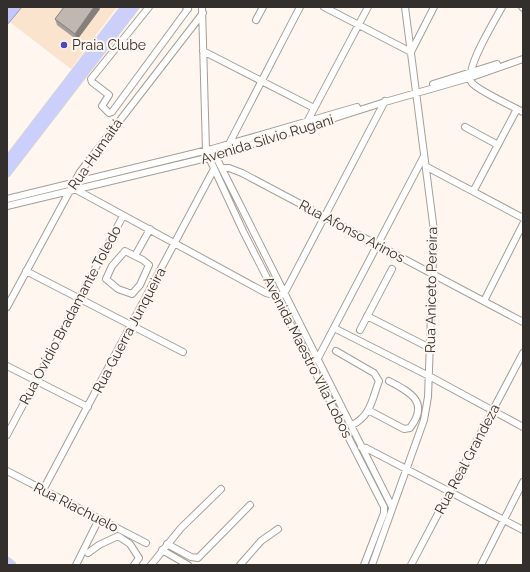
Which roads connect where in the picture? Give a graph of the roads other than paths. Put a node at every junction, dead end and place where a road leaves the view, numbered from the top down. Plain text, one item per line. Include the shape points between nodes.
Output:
1 (125, 7) edge
2 (135, 7) edge
3 (149, 7) edge
4 (263, 7) edge
5 (300, 7) edge
6 (324, 7) edge
7 (368, 7) edge
8 (405, 7) edge
9 (434, 7) edge
10 (502, 7) edge
11 (188, 8) edge
12 (202, 10) edge
13 (256, 20) dead end
14 (358, 25) junction
15 (203, 51) junction
16 (411, 52) junction
17 (523, 56) edge
18 (523, 60) edge
19 (77, 75) junction
20 (469, 75) junction
21 (261, 81) junction
22 (417, 91) junction
23 (109, 95) junction
24 (385, 100) junction
25 (119, 102) junction
26 (314, 108) junction
27 (517, 109) junction
28 (523, 112) edge
29 (306, 124) junction
30 (465, 127) dead end
31 (228, 144) junction
32 (498, 145) junction
33 (211, 153) junction
34 (424, 156) junction
35 (7, 161) edge
36 (427, 167) junction
37 (222, 168) junction
38 (214, 169) junction
39 (7, 172) edge
40 (72, 188) junction
41 (474, 190) junction
42 (7, 199) edge
43 (7, 206) edge
44 (123, 216) junction
45 (325, 217) junction
46 (523, 218) edge
47 (523, 224) edge
48 (150, 229) junction
49 (176, 243) junction
50 (378, 244) junction
51 (135, 256) junction
52 (392, 269) dead end
53 (26, 271) junction
54 (433, 273) junction
55 (284, 294) junction
56 (277, 296) junction
57 (79, 298) junction
58 (484, 301) junction
59 (7, 307) edge
60 (367, 316) junction
61 (523, 322) edge
62 (132, 325) junction
63 (334, 328) junction
64 (360, 330) dead end
65 (430, 348) junction
66 (336, 351) dead end
67 (183, 352) dead end
68 (523, 353) edge
69 (318, 358) junction
70 (312, 365) junction
71 (7, 366) edge
72 (429, 376) junction
73 (36, 381) junction
74 (389, 381) dead end
75 (88, 407) junction
76 (368, 410) junction
77 (493, 410) junction
78 (352, 425) junction
79 (523, 427) edge
80 (7, 435) edge
81 (363, 447) junction
82 (354, 448) junction
83 (406, 469) junction
84 (7, 471) edge
85 (523, 482) edge
86 (221, 489) dead end
87 (43, 490) junction
88 (450, 492) junction
89 (250, 505) dead end
90 (392, 507) junction
91 (99, 519) junction
92 (503, 520) junction
93 (278, 529) dead end
94 (523, 530) edge
95 (375, 536) junction
96 (382, 539) junction
97 (146, 543) dead end
98 (167, 544) junction
99 (162, 550) junction
100 (88, 553) dead end
101 (7, 561) edge
102 (77, 564) edge
103 (12, 565) edge
104 (134, 565) edge
105 (151, 565) edge
106 (188, 565) edge
107 (240, 565) edge
108 (364, 565) edge
109 (372, 565) edge
110 (411, 565) edge
111 (481, 565) edge

1 - 19 main road
2 - 19 main road
3 - 23 street via 92,79 92,82
4 - 13 street
5 - 21 street
6 - 14 street
7 - 14 street
8 - 16 street, Rua Aniceto Pereira
9 - 16 street
10 - 20 street
11 - 25 street
12 - 15 street
12 - 40 street, Rua Humaitá via 96,150
14 - 16 street
14 - 26 street
15 - 21 street
15 - 33 street
16 - 22 street, Rua Aniceto Pereira
17 - 20 street, Avenida Silvio Rugani
18 - 20 street, Avenida Silvio Rugani
19 - 35 main road
19 - 39 main road
20 - 22 street, Avenida Silvio Rugani
20 - 27 street via 476,86
21 - 26 street
21 - 31 street
22 - 24 street, Avenida Silvio Rugani
22 - 34 street, Rua Aniceto Pereira
23 - 25 street
23 - 25 street via 102,108 111,113
24 - 29 street, Avenida Silvio Rugani
24 - 45 street
26 - 29 street
27 - 28 street
27 - 32 street
29 - 31 street, Avenida Silvio Rugani
29 - 33 street, Avenida Silvio Rugani
30 - 32 street
31 - 33 street, Avenida Silvio Rugani
32 - 41 street
33 - 37 street
33 - 38 street, Avenida Maestro Vila Lobos
33 - 40 street, Avenida Silvio Rugani
34 - 36 street, Rua Aniceto Pereira
34 - 50 street
36 - 41 street
36 - 54 street, Rua Aniceto Pereira via 434,231
37 - 45 street, Rua Afonso Arinos via 242,173
37 - 55 street
38 - 49 street, Rua Guerra Junqueira
38 - 56 street, Avenida Maestro Vila Lobos
40 - 42 street, Avenida Silvio Rugani
40 - 43 street, Avenida Silvio Rugani
40 - 44 street
40 - 53 street, Rua Humaitá
41 - 46 street
44 - 48 street
44 - 57 street, Rua Ovídio Bradamante Toledo
45 - 50 street, Rua Afonso Arinos
45 - 55 street
47 - 58 street
48 - 49 street
48 - 51 street
49 - 56 street via 266,293
49 - 62 street, Rua Guerra Junqueira
50 - 54 street, Rua Afonso Arinos
50 - 63 street
51 - 51 street via 148,265 135,292 128,294 106,279 122,252
52 - 60 street
53 - 57 street
53 - 59 street, Rua Humaitá
54 - 58 street, Rua Afonso Arinos
54 - 65 street, Rua Aniceto Pereira
55 - 56 street
55 - 69 street
56 - 70 street, Avenida Maestro Vila Lobos
57 - 62 street
57 - 73 street, Rua Ovídio Bradamante Toledo
58 - 61 street, Rua Afonso Arinos
60 - 64 street
60 - 65 street
62 - 67 street
62 - 75 street, Rua Guerra Junqueira
63 - 69 street
63 - 72 street
65 - 72 street, Rua Aniceto Pereira
66 - 76 street via 377,376 379,381
68 - 77 street, Rua Real Grandeza
69 - 70 street
69 - 78 street
70 - 82 street, Avenida Maestro Vila Lobos
71 - 73 street
72 - 77 street
72 - 83 street, Rua Aniceto Pereira via 426,411
73 - 75 street
73 - 80 street, Rua Ovídio Bradamante Toledo
74 - 76 street via 414,396 418,404 413,425 404,429
75 - 87 street, Rua Guerra Junqueira
76 - 78 street via 361,421
77 - 79 street
77 - 88 street, Rua Real Grandeza
78 - 81 street
81 - 82 street
81 - 83 street
81 - 90 street
82 - 95 street, Avenida Maestro Vila Lobos via 384,507
83 - 88 street
83 - 90 street, Rua Aniceto Pereira
84 - 87 street, Rua Riachuelo
85 - 92 street
86 - 98 street
87 - 91 street, Rua Riachuelo
88 - 92 street
88 - 110 street, Rua Real Grandeza
89 - 98 street via 198,558
90 - 96 street, Rua Aniceto Pereira
91 - 97 street, Rua Riachuelo
91 - 102 street
92 - 94 street
92 - 111 street
93 - 107 street via 261,541
95 - 96 street
95 - 108 street, Avenida Maestro Vila Lobos
96 - 109 street, Rua Aniceto Pereira
98 - 99 street
99 - 105 street
99 - 106 street
100 - 104 street via 118,536 130,544 139,558
101 - 103 main road

